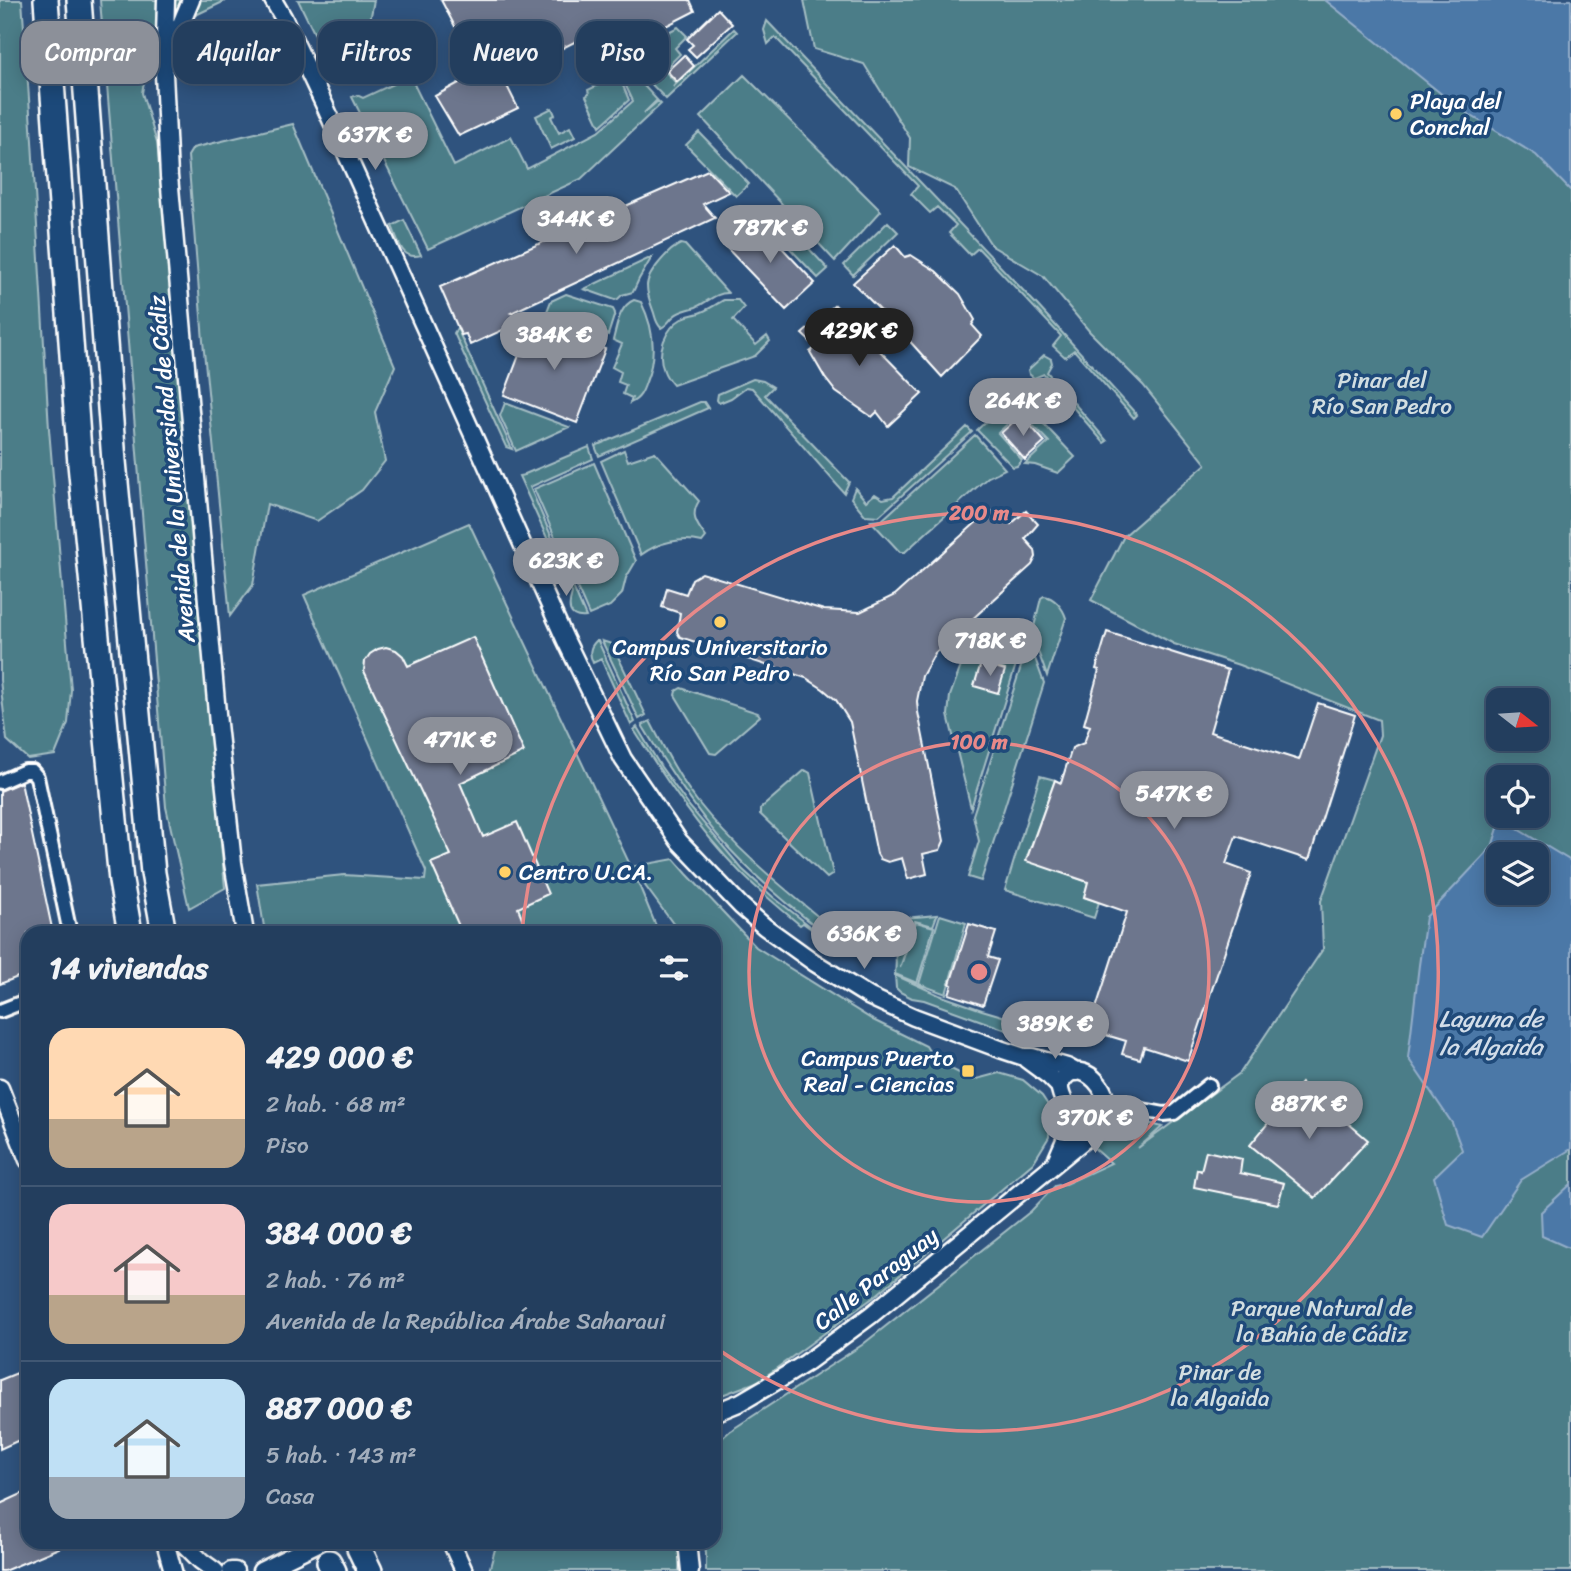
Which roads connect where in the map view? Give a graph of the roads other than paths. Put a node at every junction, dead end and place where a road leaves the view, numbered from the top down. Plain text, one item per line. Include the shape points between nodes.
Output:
1 (46, 0) edge
2 (79, 0) edge
3 (166, 0) edge
4 (191, 0) edge
5 (273, 0) edge
6 (166, 110) junction
7 (0, 782) edge
8 (69, 926) edge
9 (129, 926) edge
10 (163, 926) edge
11 (244, 926) edge
12 (21, 1003) edge
13 (0, 1011) edge
14 (1024, 1057) junction
15 (1076, 1072) junction
16 (1209, 1085) dead end
17 (1059, 1086) junction
18 (0, 1088) edge
19 (1102, 1110) junction
20 (1070, 1112) junction
21 (21, 1142) edge
22 (1055, 1163) junction
23 (721, 1410) edge
24 (167, 1549) edge
25 (189, 1549) edge
26 (359, 1549) edge
27 (454, 1549) edge
28 (687, 1549) edge
29 (328, 1558) edge
30 (173, 1571) edge
31 (215, 1571) edge
32 (261, 1571) edge
33 (370, 1571) edge
34 (464, 1571) edge
35 (690, 1571) edge

1 - 9 highway via 82,478
2 - 10 highway via 117,488 153,873
3 - 6 street, Avenida de la Universidad de Cádiz
4 - 6 street via 169,60
5 - 14 street via 565,639 623,759 671,831 741,906 838,978 914,1017
6 - 11 street, Avenida de la Universidad de Cádiz via 218,724
7 - 8 street via 25,771 37,777
12 - 13 street
14 - 15 street
14 - 17 street
15 - 17 street via 1064,1077
15 - 19 street via 1089,1076 1104,1091
16 - 19 street via 1174,1113
17 - 20 street
18 - 21 street
19 - 20 street via 1089,1120
19 - 22 street, Calle Paraguay via 1095,1128
20 - 22 street
22 - 23 street, Calle Paraguay via 871,1315 780,1379
24 - 30 street
25 - 31 street
26 - 33 highway
27 - 34 street
28 - 35 street
29 - 32 street

